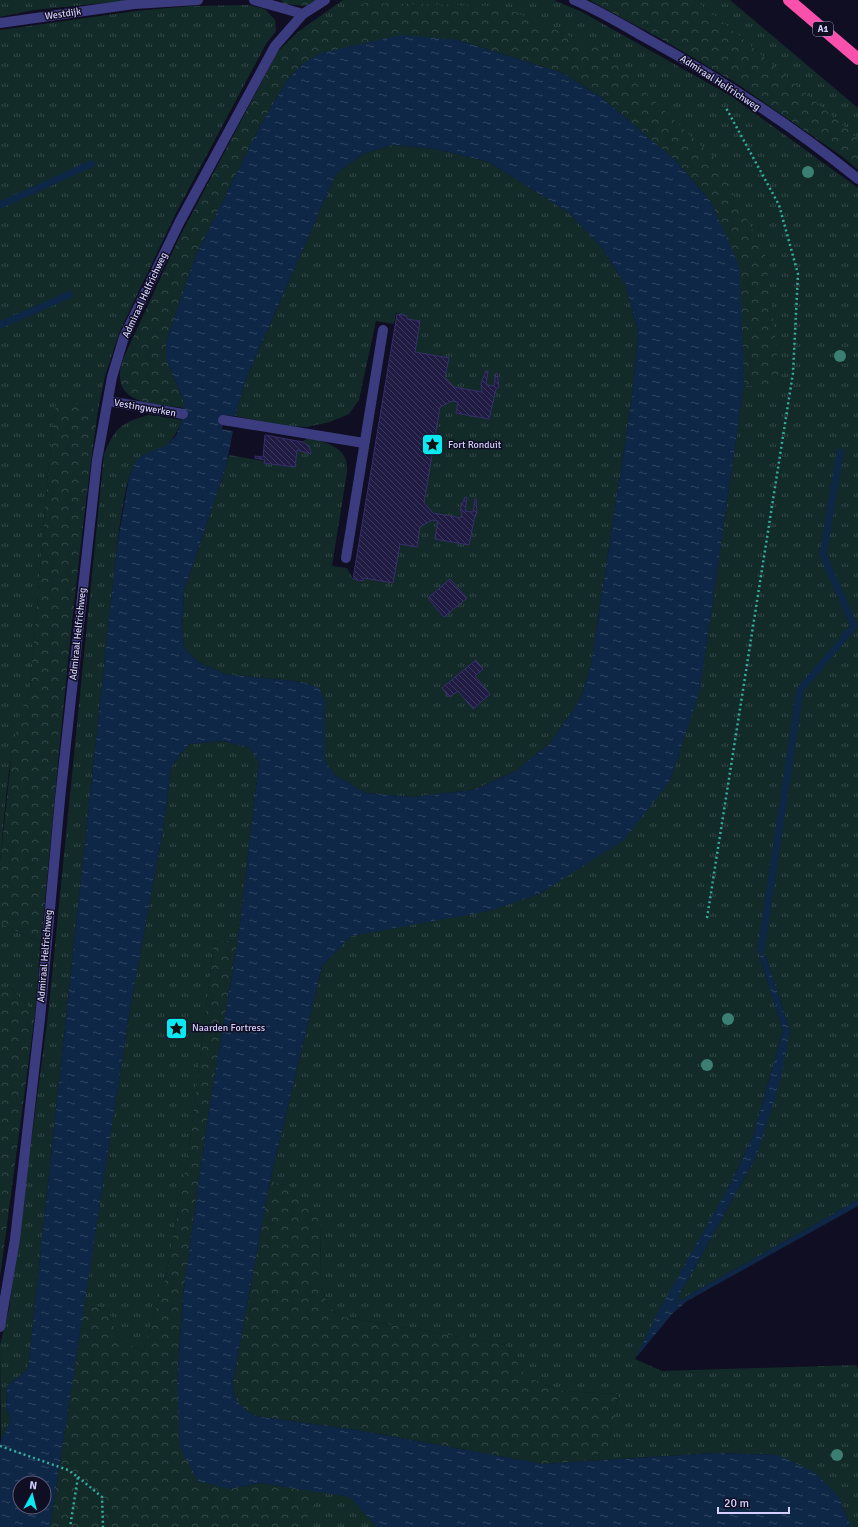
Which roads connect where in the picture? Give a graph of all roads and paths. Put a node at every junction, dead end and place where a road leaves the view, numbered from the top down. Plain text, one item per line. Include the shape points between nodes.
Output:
1 (198, 0) edge
2 (254, 0) edge
3 (325, 0) edge
4 (574, 0) edge
5 (789, 0) edge
6 (303, 14) junction
7 (0, 22) edge
8 (858, 59) edge
9 (724, 102) dead end
10 (858, 179) edge
11 (384, 330) dead end
12 (108, 401) junction
13 (183, 414) dead end
14 (223, 420) dead end
15 (364, 443) junction
16 (346, 558) dead end
17 (707, 918) dead end
18 (0, 1326) edge
19 (0, 1446) edge
20 (78, 1477) junction
21 (70, 1527) edge
22 (103, 1527) edge

1 - 7 street, Westdijk via 134,4
2 - 6 street
3 - 6 street, Admiraal Helfrichweg
4 - 10 street, Admiraal Helfrichweg via 668,50 734,90
5 - 8 highway, A1
6 - 12 street, Admiraal Helfrichweg via 275,46 179,223 124,337
9 - 17 path via 779,205 798,274 793,373
11 - 15 street
12 - 13 street, Vestingwerken
12 - 18 street, Admiraal Helfrichweg via 96,468 15,1239
14 - 15 street
15 - 16 street
19 - 20 path via 68,1470
20 - 21 path
20 - 22 path via 102,1497

